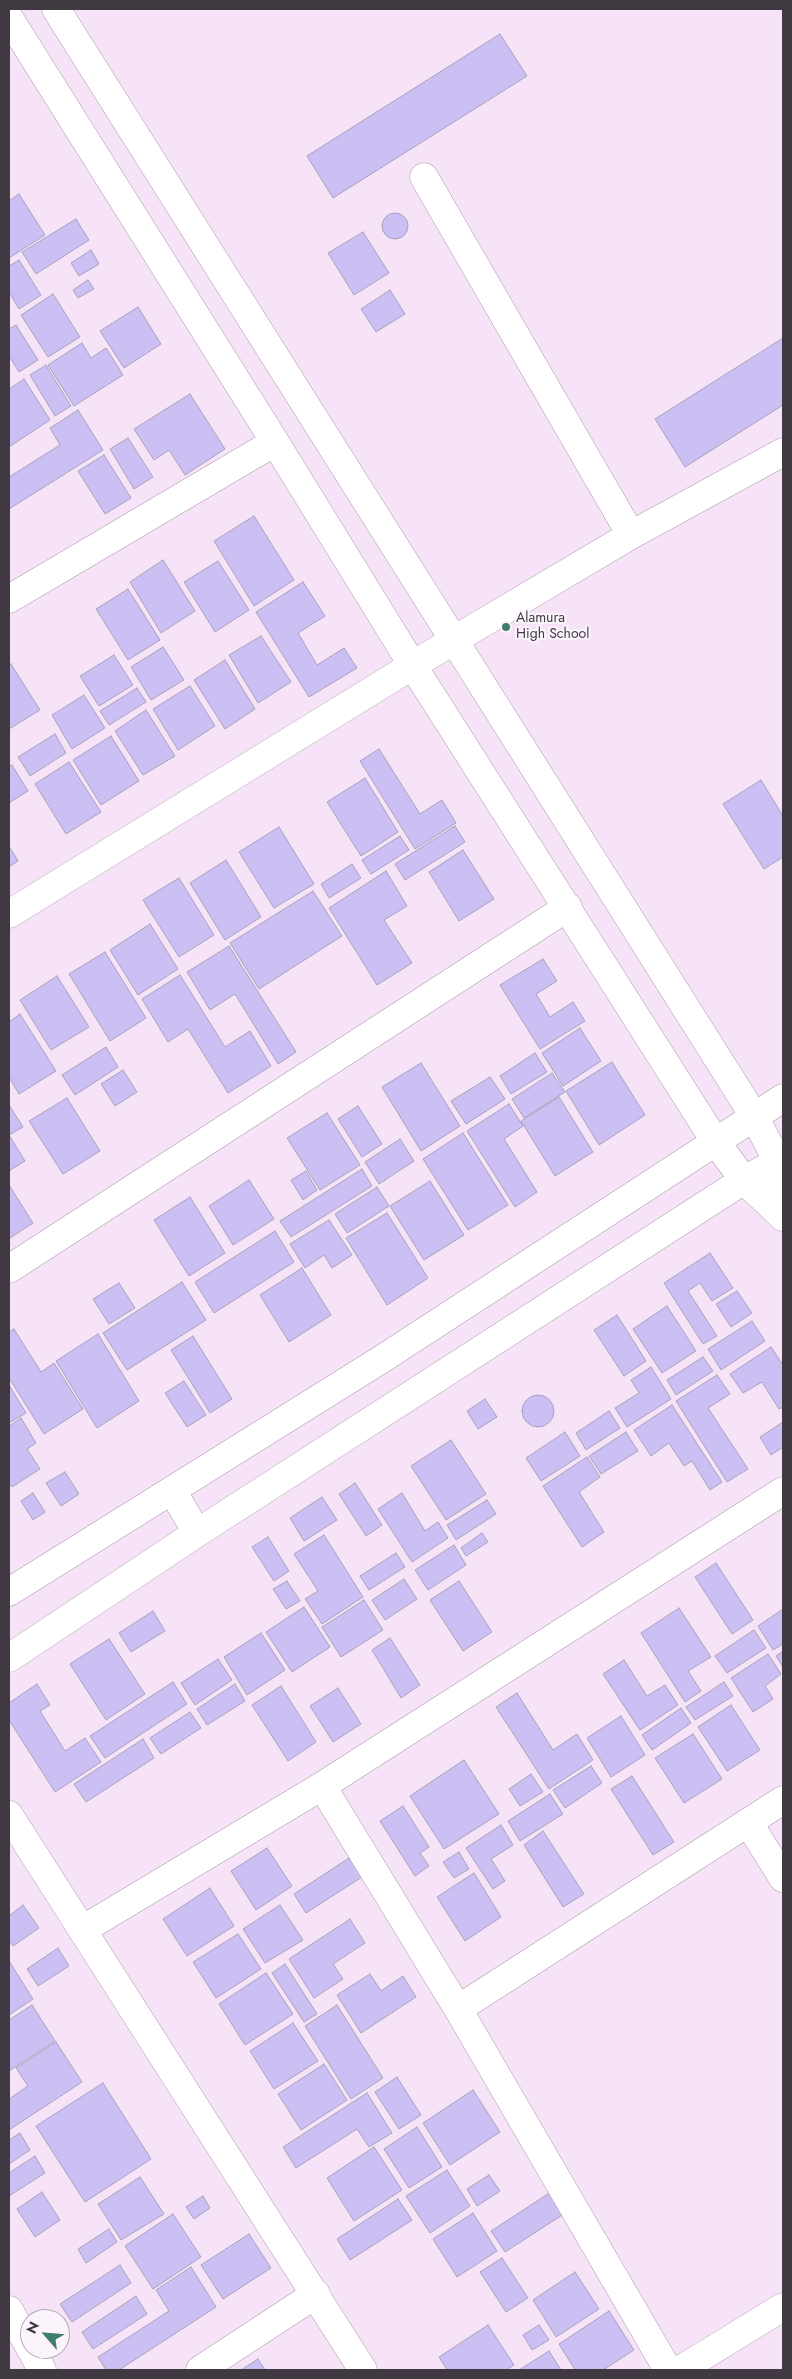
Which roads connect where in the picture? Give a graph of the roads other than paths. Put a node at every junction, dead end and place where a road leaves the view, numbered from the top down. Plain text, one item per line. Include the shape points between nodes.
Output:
1 (56, 9) edge
2 (9, 18) edge
3 (424, 177) dead end
4 (275, 442) junction
5 (783, 452) edge
6 (631, 535) junction
7 (9, 599) edge
8 (454, 640) junction
9 (413, 666) junction
10 (568, 907) junction
11 (9, 914) edge
12 (783, 1098) edge
13 (754, 1116) junction
14 (715, 1141) junction
15 (781, 1160) edge
16 (744, 1180) junction
17 (783, 1193) edge
18 (783, 1217) edge
19 (9, 1269) edge
20 (172, 1490) junction
21 (783, 1491) edge
22 (197, 1534) junction
23 (9, 1592) edge
24 (9, 1658) edge
25 (322, 1786) junction
26 (783, 1800) edge
27 (9, 1814) edge
28 (748, 1822) junction
29 (783, 1878) edge
30 (82, 1930) junction
31 (458, 2009) junction
32 (316, 2294) junction
33 (783, 2307) edge
34 (9, 2310) edge
35 (20, 2330) edge
36 (36, 2359) edge
37 (42, 2370) edge
38 (200, 2370) edge
39 (363, 2370) edge
40 (668, 2370) edge
41 (680, 2370) edge

1 - 8 street
2 - 4 street
3 - 6 street
4 - 7 street
4 - 9 street
5 - 6 street
6 - 8 street
8 - 9 street
8 - 13 street
9 - 10 street
9 - 11 street
10 - 14 street
10 - 19 street
12 - 13 street
13 - 14 street
13 - 15 street
14 - 16 street
14 - 20 street via 382,1359
15 - 16 street
15 - 17 street
16 - 18 street
16 - 22 street
20 - 22 street
20 - 23 street
21 - 25 street
22 - 24 street
25 - 30 street
25 - 31 street
26 - 28 street
27 - 30 street
28 - 29 street
28 - 31 street
30 - 32 street
31 - 40 street
32 - 38 street
32 - 39 street
33 - 41 street
34 - 35 street
36 - 37 street

